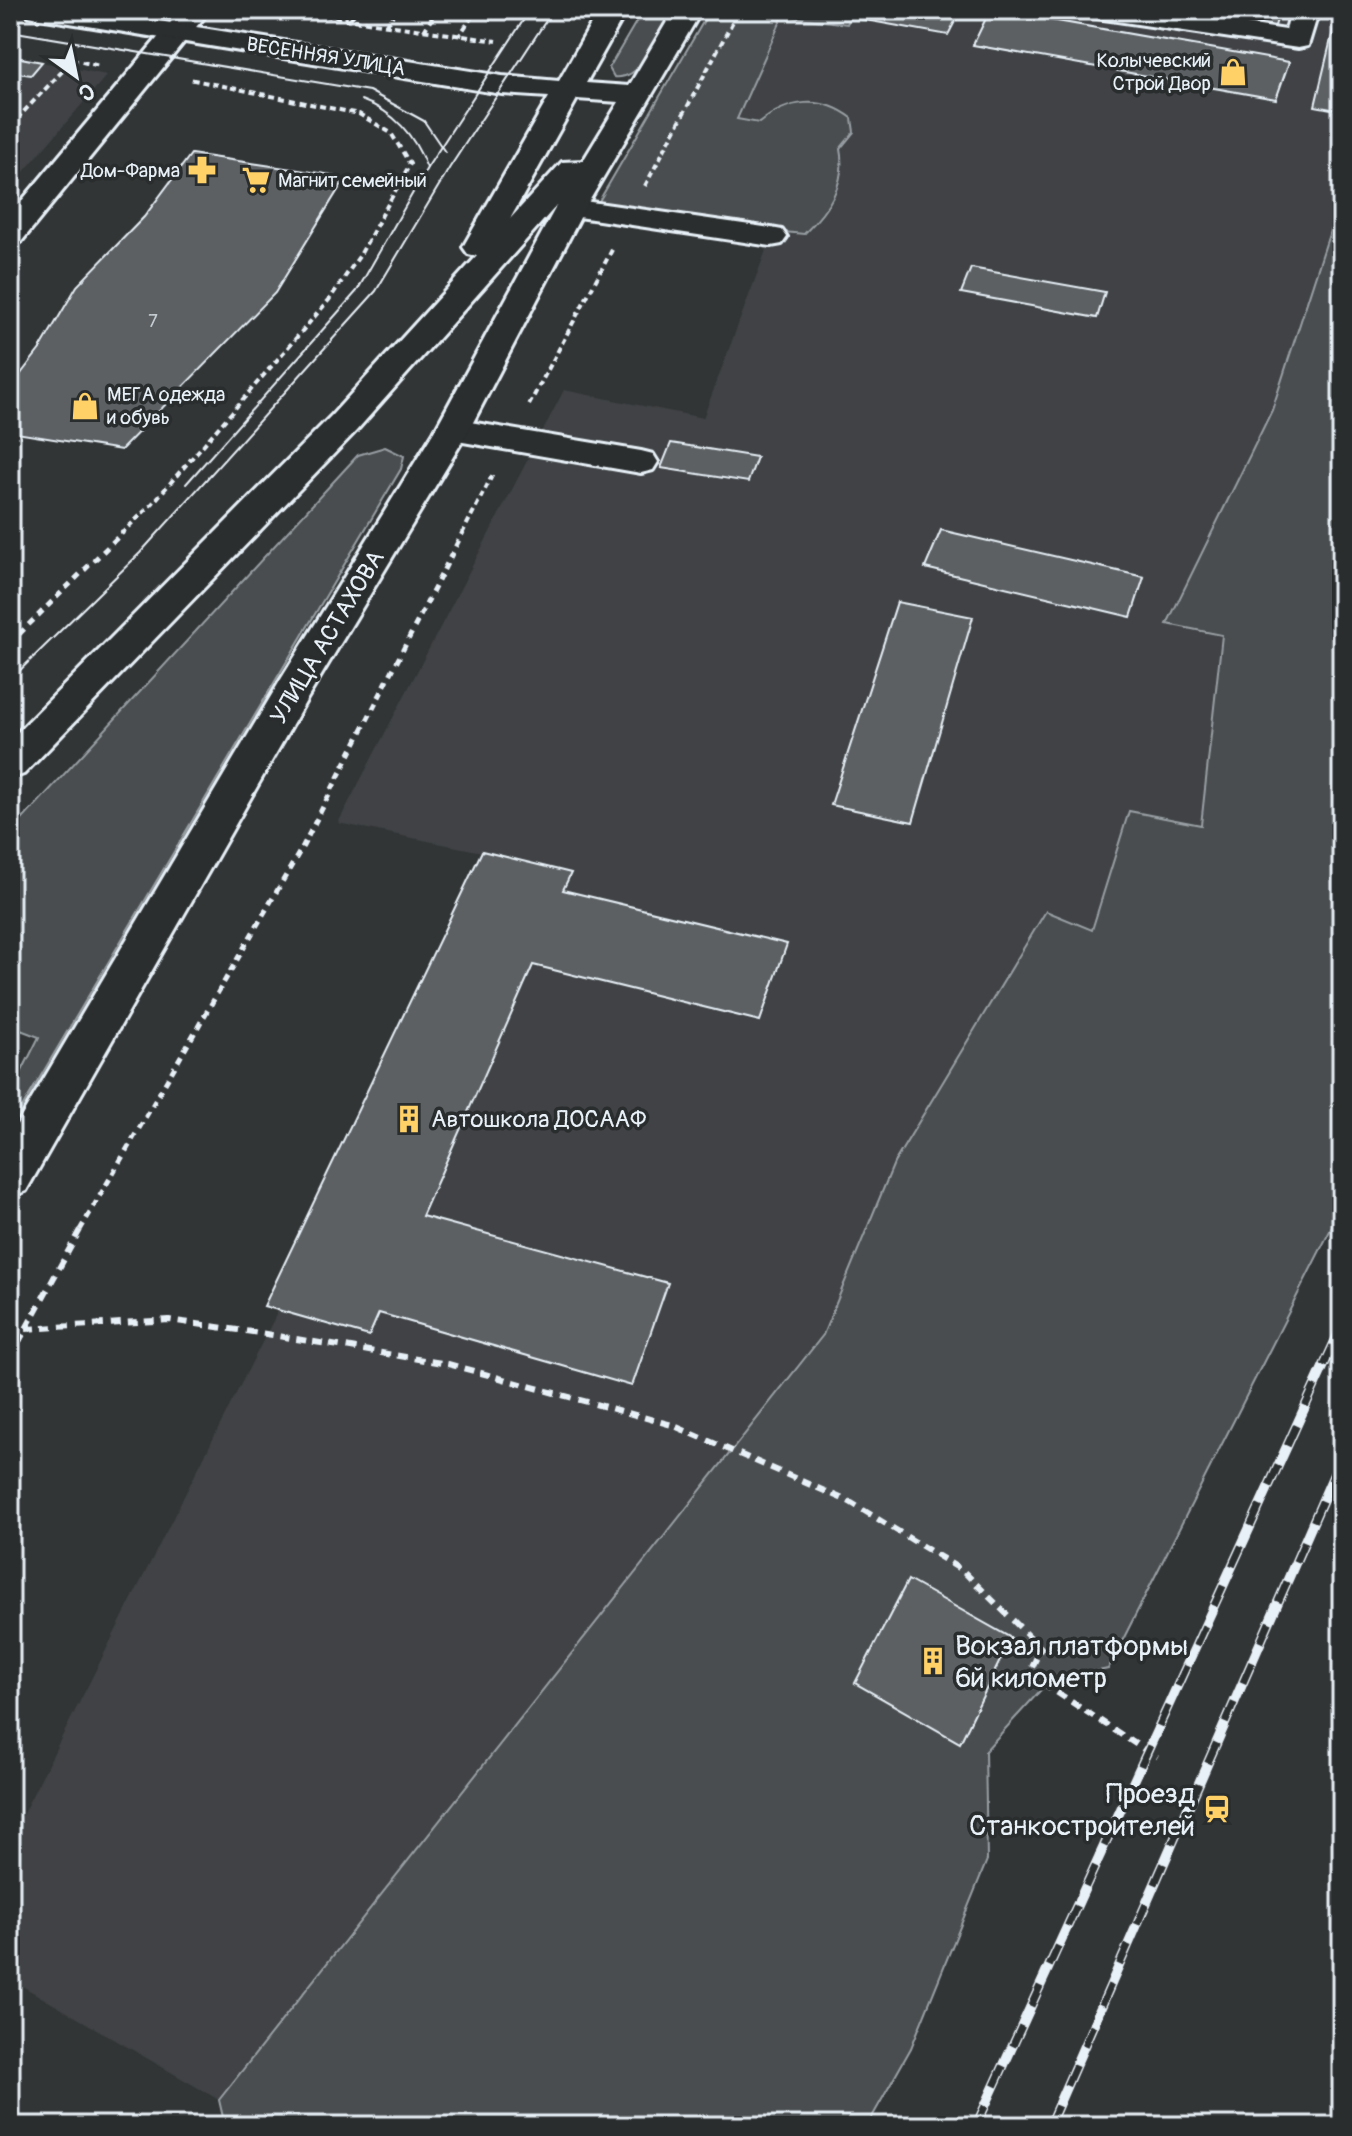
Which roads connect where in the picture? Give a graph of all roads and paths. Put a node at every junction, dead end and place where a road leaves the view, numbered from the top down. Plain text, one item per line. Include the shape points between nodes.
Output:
1 (39, 10) edge
2 (285, 10) edge
3 (358, 10) edge
4 (397, 10) edge
5 (437, 10) edge
6 (447, 10) edge
7 (613, 10) edge
8 (688, 10) edge
9 (739, 10) edge
10 (1097, 10) edge
11 (1305, 10) edge
12 (1157, 15) edge
13 (350, 20) junction
14 (187, 21) edge
15 (386, 25) junction
16 (424, 31) junction
17 (459, 36) junction
18 (497, 41) dead end
19 (144, 73) junction
20 (565, 89) junction
21 (639, 95) junction
22 (10, 126) edge
23 (570, 208) junction
24 (630, 217) junction
25 (10, 235) edge
26 (771, 237) dead end
27 (445, 309) junction
28 (452, 430) junction
29 (510, 440) junction
30 (641, 462) dead end
31 (10, 643) edge
32 (10, 764) edge
33 (10, 1177) edge
34 (25, 1330) junction
35 (10, 1358) edge
36 (1157, 1758) dead end

1 - 14 main road, ВЕСЕННЯЯ УЛИЦА
2 - 13 path
3 - 13 path
4 - 15 path
5 - 16 path
6 - 17 path via 474,14
7 - 20 main road, УЛИЦА АСТАХОВА
8 - 21 main road, УЛИЦА АСТАХОВА
9 - 24 path
10 - 12 main road
11 - 12 main road via 1298,40
13 - 15 path
14 - 19 main road
14 - 20 main road, ВЕСЕННЯЯ УЛИЦА via 502,85
15 - 16 path
16 - 17 path
17 - 18 path
19 - 22 path via 73,60
19 - 25 main road
19 - 31 path via 359,114 391,133 410,164 329,300 152,504
20 - 21 main road, ВЕСЕННЯЯ УЛИЦА
20 - 27 main road, УЛИЦА АСТАХОВА
21 - 23 main road, УЛИЦА АСТАХОВА
21 - 27 main road, УЛИЦА АСТАХОВА
23 - 24 main road
23 - 28 main road, УЛИЦА АСТАХОВА
24 - 26 main road
24 - 29 path
27 - 32 main road, УЛИЦА АСТАХОВА via 344,423
28 - 29 main road
28 - 33 main road, УЛИЦА АСТАХОВА
29 - 30 main road
29 - 34 path via 303,846
34 - 35 path
34 - 36 path via 169,1320 266,1334 448,1364 672,1425 850,1502 963,1571 1041,1648 1029,1674

